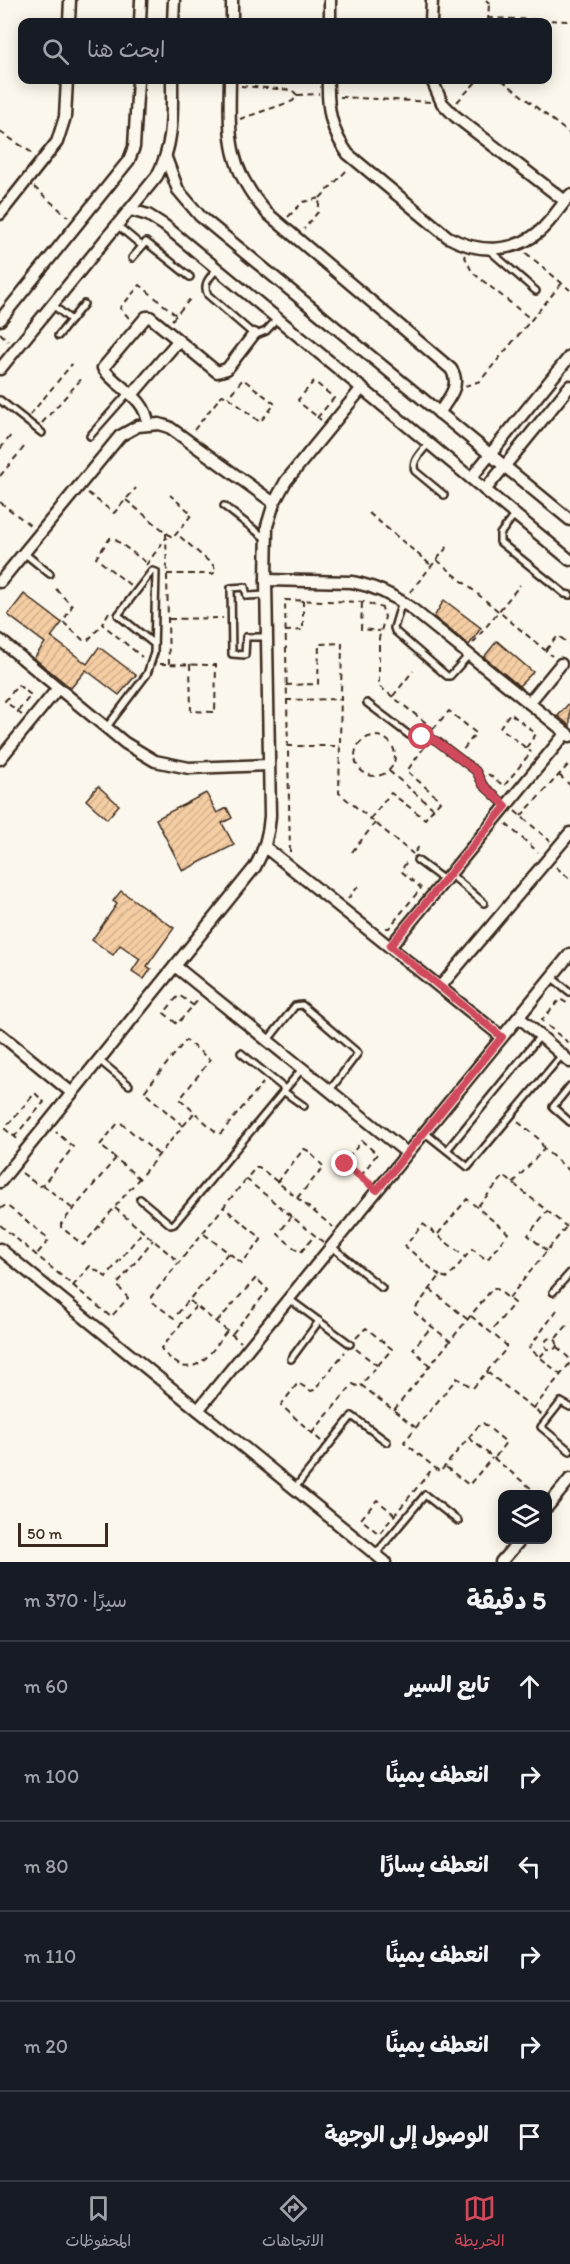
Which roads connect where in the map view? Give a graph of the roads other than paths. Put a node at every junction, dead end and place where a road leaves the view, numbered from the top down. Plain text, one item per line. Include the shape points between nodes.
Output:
1 (70, 0) edge
2 (141, 0) edge
3 (174, 0) edge
4 (232, 0) edge
5 (330, 0) edge
6 (432, 0) edge
7 (69, 18) edge
8 (141, 18) edge
9 (173, 18) edge
10 (232, 18) edge
11 (330, 18) edge
12 (431, 18) edge
13 (67, 84) edge
14 (138, 84) edge
15 (172, 84) edge
16 (230, 84) edge
17 (328, 84) edge
18 (434, 84) edge
19 (166, 158) junction
20 (568, 198) edge
21 (131, 210) junction
22 (0, 214) edge
23 (118, 226) junction
24 (142, 246) junction
25 (488, 249) junction
26 (132, 258) dead end
27 (217, 269) junction
28 (190, 277) dead end
29 (536, 291) dead end
30 (84, 304) dead end
31 (52, 305) junction
32 (277, 318) junction
33 (0, 320) edge
34 (71, 320) junction
35 (254, 334) junction
36 (58, 336) dead end
37 (178, 341) junction
38 (570, 356) edge
39 (0, 369) edge
40 (570, 386) edge
41 (362, 388) junction
42 (130, 393) junction
43 (0, 400) edge
44 (439, 413) junction
45 (148, 424) junction
46 (40, 431) road end
47 (90, 436) dead end
48 (429, 443) junction
49 (490, 455) junction
50 (504, 467) junction
51 (471, 478) junction
52 (485, 490) junction
53 (444, 495) dead end
54 (274, 503) junction
55 (224, 506) dead end
56 (515, 514) junction
57 (570, 520) edge
58 (266, 538) junction
59 (24, 553) junction
60 (570, 560) edge
61 (50, 574) dead end
62 (266, 580) junction
63 (0, 582) edge
64 (266, 595) junction
65 (570, 595) edge
66 (402, 602) junction
67 (267, 637) junction
68 (0, 640) edge
69 (154, 644) junction
70 (467, 653) junction
71 (561, 664) road end
72 (58, 688) junction
73 (367, 703) dead end
74 (529, 703) junction
75 (106, 728) junction
76 (568, 735) edge
77 (0, 759) edge
78 (269, 765) junction
79 (507, 805) junction
80 (570, 832) edge
81 (265, 847) junction
82 (417, 860) dead end
83 (447, 877) junction
84 (484, 903) dead end
85 (390, 946) junction
86 (570, 954) edge
87 (175, 966) junction
88 (551, 977) junction
89 (440, 987) junction
90 (570, 992) edge
91 (519, 1017) junction
92 (0, 1034) edge
93 (540, 1036) junction
94 (502, 1037) junction
95 (267, 1041) junction
96 (241, 1053) dead end
97 (566, 1058) edge
98 (99, 1060) junction
99 (302, 1068) junction
100 (129, 1085) dead end
101 (570, 1086) edge
102 (284, 1090) junction
103 (330, 1090) junction
104 (72, 1093) junction
105 (303, 1107) dead end
106 (570, 1122) edge
107 (424, 1132) junction
108 (447, 1150) junction
109 (407, 1153) junction
110 (0, 1182) edge
111 (140, 1199) dead end
112 (331, 1247) junction
113 (0, 1249) edge
114 (570, 1273) edge
115 (382, 1288) dead end
116 (553, 1293) dead end
117 (289, 1298) junction
118 (319, 1321) junction
119 (350, 1344) road end
120 (291, 1359) dead end
121 (570, 1407) edge
122 (198, 1410) junction
123 (387, 1442) dead end
124 (570, 1451) edge
125 (570, 1479) edge
126 (295, 1489) junction
127 (552, 1501) edge
128 (458, 1521) dead end
129 (516, 1544) edge
130 (375, 1555) junction
131 (385, 1562) edge
132 (501, 1562) edge

1 - 7 street
2 - 8 street
3 - 9 street
4 - 10 street
5 - 11 street
6 - 12 street
13 - 22 street via 63,127 57,142
14 - 33 street via 134,147 129,160
15 - 19 street via 171,135
16 - 44 street via 232,151 257,203 450,369 454,387
17 - 25 street via 330,120 341,145 356,162 448,237 460,244
18 - 20 street via 446,106
19 - 21 street
19 - 44 street via 178,189 200,216
20 - 25 street via 540,230 516,244
21 - 23 street
21 - 27 street via 156,219
23 - 24 lane
23 - 31 street
24 - 26 lane
24 - 28 lane via 146,242
25 - 29 lane
27 - 32 street
27 - 35 lane via 205,290
30 - 34 lane
31 - 34 lane
31 - 39 street
32 - 35 lane via 263,334
32 - 41 street
34 - 36 lane
35 - 37 street via 220,373
37 - 42 street
37 - 42 street via 149,317 138,326 103,368
38 - 49 street
40 - 50 street
41 - 48 street
41 - 54 street via 286,481
42 - 45 street via 143,406
42 - 47 lane
43 - 46 lane
44 - 49 street
45 - 54 street via 169,427
45 - 59 street via 120,436
48 - 51 street
48 - 53 lane via 413,468
49 - 50 street
49 - 51 street
50 - 52 street
50 - 57 street
51 - 52 street
52 - 56 street
54 - 58 street
55 - 58 lane
56 - 60 street
56 - 65 lane via 500,534 500,542
58 - 62 street
59 - 61 lane
59 - 63 street
62 - 64 street
62 - 66 street via 352,582 378,589
64 - 67 street
64 - 67 lane via 247,596 245,587 232,588 233,655 245,654 246,637
66 - 70 street
66 - 70 lane via 395,632 447,676
67 - 78 street
68 - 72 street
69 - 69 lane via 156,572 152,571 118,615
69 - 75 lane via 147,674
70 - 74 street
71 - 74 street
72 - 75 street
72 - 77 street
73 - 79 lane via 409,735 430,738 459,754 476,771 483,785
74 - 76 street
75 - 78 street via 139,753 172,766
76 - 79 street
78 - 81 street via 270,816
79 - 83 street
80 - 89 street
81 - 85 street
81 - 87 street via 255,867
82 - 83 lane
83 - 84 lane
83 - 85 street
85 - 89 street
86 - 88 street
87 - 95 street
87 - 98 street
88 - 90 lane
88 - 91 street
89 - 94 street
91 - 93 street
91 - 94 street
92 - 104 street
93 - 97 street
93 - 108 lane
94 - 107 street
95 - 99 street
95 - 103 lane via 296,1006 302,1005 358,1053
96 - 102 lane
97 - 108 lane via 469,1166
98 - 100 lane
98 - 104 street
99 - 102 lane
99 - 103 street
101 - 106 lane via 553,1107
102 - 105 lane
102 - 111 lane via 174,1224
103 - 109 street
104 - 110 street
107 - 108 lane
107 - 109 street
109 - 112 street
112 - 115 lane
112 - 117 street
113 - 122 street
114 - 116 lane
117 - 118 lane
117 - 122 street
118 - 119 lane
118 - 120 lane
121 - 124 lane via 561,1402 541,1428
122 - 126 street
123 - 126 lane via 353,1415
125 - 127 street
126 - 130 street
128 - 130 lane via 425,1495
129 - 132 street
130 - 131 street

